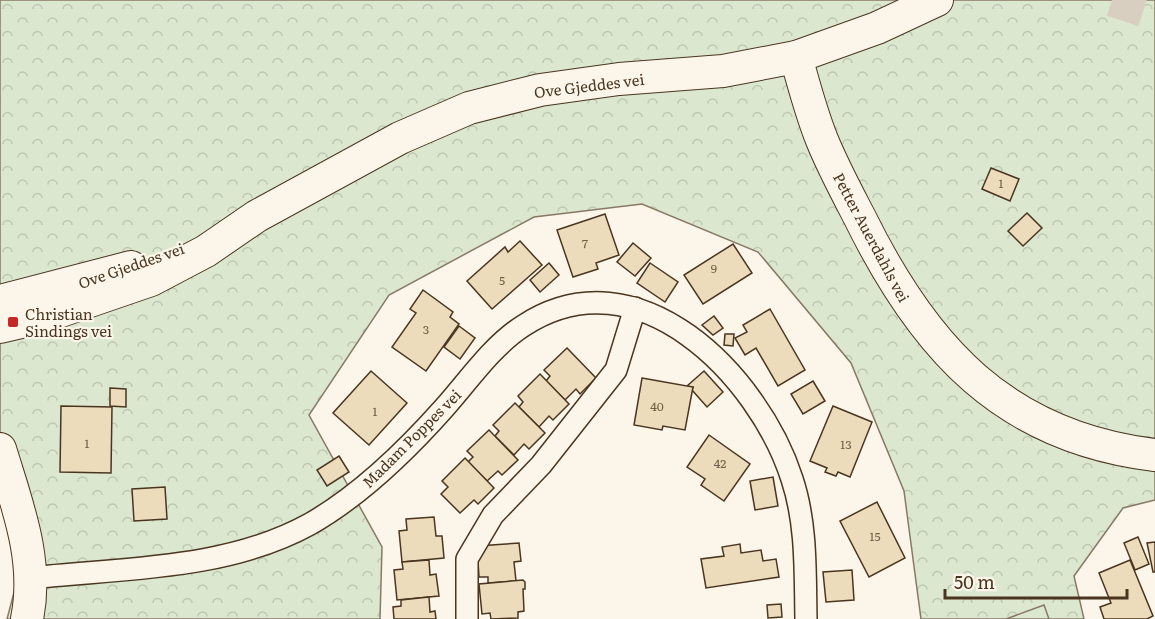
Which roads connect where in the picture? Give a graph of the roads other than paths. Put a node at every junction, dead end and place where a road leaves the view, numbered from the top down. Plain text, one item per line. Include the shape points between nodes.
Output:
1 (937, 0) edge
2 (796, 57) junction
3 (257, 216) junction
4 (0, 301) edge
5 (635, 308) junction
6 (0, 327) edge
7 (1, 455) edge
8 (1155, 455) edge
9 (31, 578) junction
10 (27, 619) edge
11 (468, 619) edge
12 (806, 619) edge

1 - 2 street, Ove Gjeddes vei via 877,28
2 - 3 street, Ove Gjeddes vei via 723,71 540,90 469,108 400,138
2 - 8 street, Petter Auerdahls vei via 822,141 871,241 903,298 947,353 992,392 1041,422 1095,443
3 - 4 street, Ove Gjeddes vei via 137,266
3 - 6 street, Ove Gjeddes vei via 206,251 151,280 54,314
5 - 9 street, Madam Poppes vei via 607,303 576,305 524,325 498,347 375,478 310,524 271,542 243,552
5 - 11 street via 616,370 541,465 493,515 467,559
5 - 12 street, Madam Poppes vei via 697,340 721,360 759,408 792,479 800,512
7 - 9 street via 27,543
9 - 10 street

